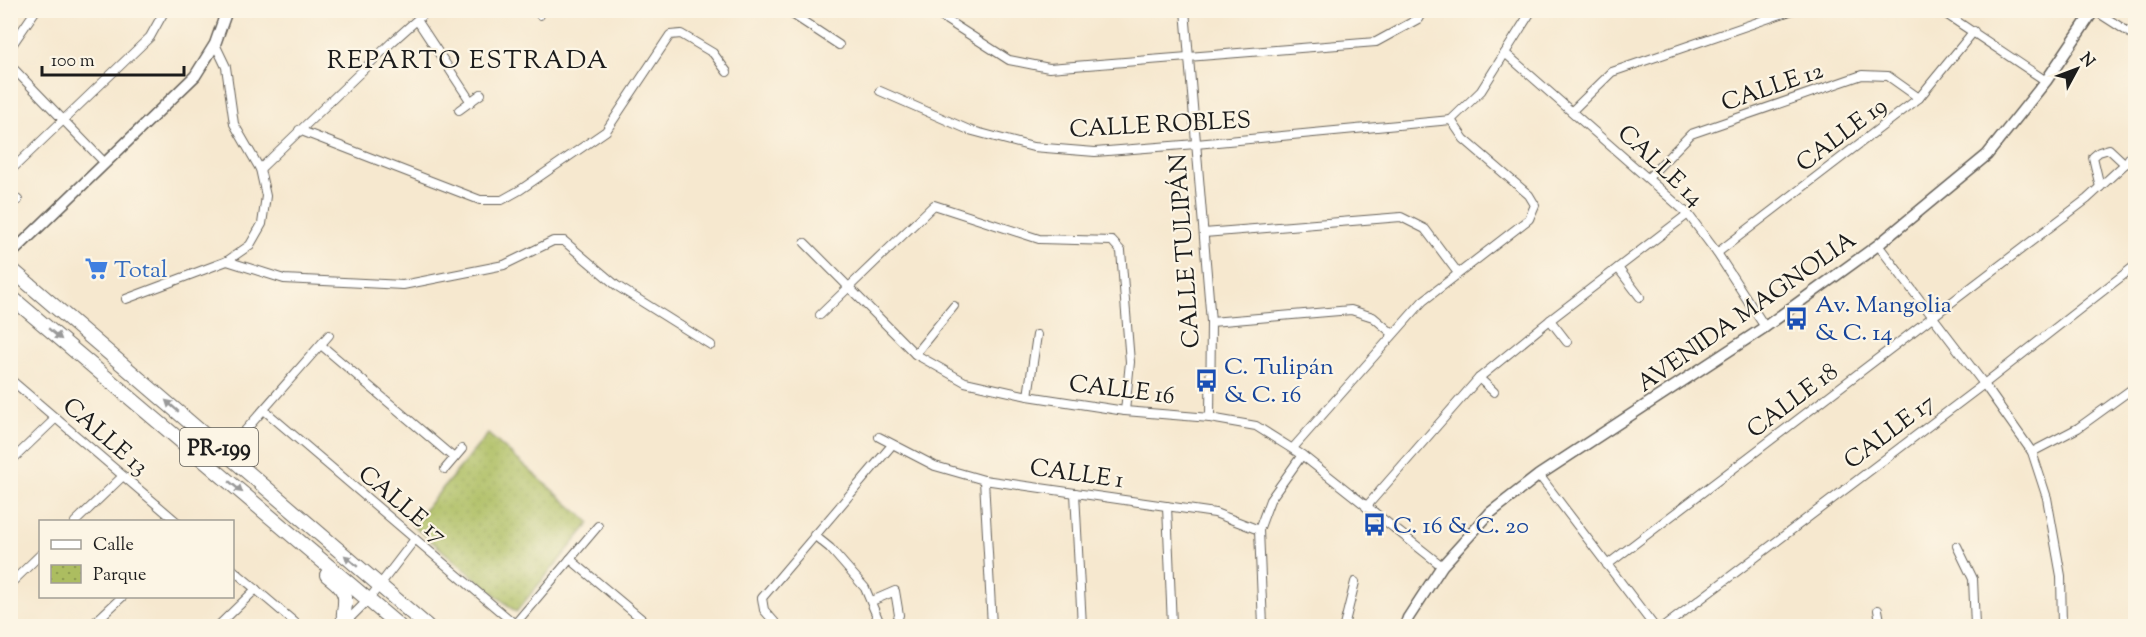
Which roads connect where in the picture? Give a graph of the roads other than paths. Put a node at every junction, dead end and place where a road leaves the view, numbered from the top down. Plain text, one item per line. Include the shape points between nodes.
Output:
1 (36, 10) edge
2 (165, 10) edge
3 (227, 10) edge
4 (428, 10) edge
5 (786, 10) edge
6 (931, 10) edge
7 (1185, 10) edge
8 (1423, 10) edge
9 (1532, 10) edge
10 (1793, 10) edge
11 (1940, 10) edge
12 (2094, 11) edge
13 (417, 20) junction
14 (1974, 31) junction
15 (2136, 37) edge
16 (215, 44) junction
17 (839, 45) dead end
18 (10, 48) edge
19 (1505, 53) junction
20 (1189, 57) junction
21 (10, 65) edge
22 (728, 72) dead end
23 (2046, 81) junction
24 (880, 91) dead end
25 (481, 94) dead end
26 (1919, 98) junction
27 (471, 102) junction
28 (459, 110) dead end
29 (1572, 111) junction
30 (63, 120) junction
31 (1451, 120) junction
32 (299, 130) junction
33 (1196, 144) junction
34 (2136, 148) edge
35 (105, 163) junction
36 (2125, 164) junction
37 (260, 169) junction
38 (10, 171) edge
39 (1649, 177) junction
40 (2100, 188) junction
41 (10, 194) edge
42 (18, 200) dead end
43 (1688, 213) junction
44 (1204, 233) junction
45 (805, 243) dead end
46 (1878, 245) junction
47 (1717, 253) junction
48 (10, 255) edge
49 (227, 261) junction
50 (2136, 265) edge
51 (10, 268) edge
52 (1617, 268) junction
53 (1458, 273) junction
54 (848, 286) junction
55 (10, 296) edge
56 (1640, 297) dead end
57 (126, 299) dead end
58 (954, 306) dead end
59 (820, 315) dead end
60 (1932, 317) junction
61 (1550, 320) junction
62 (1211, 322) junction
63 (1765, 327) junction
64 (1393, 334) junction
65 (329, 335) dead end
66 (1037, 335) dead end
67 (1567, 342) dead end
68 (321, 345) junction
69 (711, 345) dead end
70 (915, 354) junction
71 (1479, 378) junction
72 (10, 379) edge
73 (1984, 384) junction
74 (2136, 386) edge
75 (1494, 392) dead end
76 (1028, 396) junction
77 (264, 410) junction
78 (1125, 411) junction
79 (56, 418) junction
80 (1210, 418) junction
81 (243, 433) dead end
82 (879, 437) dead end
83 (892, 445) junction
84 (1293, 448) junction
85 (462, 449) dead end
86 (2032, 452) junction
87 (1302, 456) junction
88 (454, 458) junction
89 (10, 462) edge
90 (445, 469) dead end
91 (1539, 475) junction
92 (123, 476) junction
93 (984, 480) junction
94 (1075, 493) junction
95 (1167, 506) junction
96 (260, 507) junction
97 (1366, 507) junction
98 (77, 520) edge
99 (175, 520) edge
100 (598, 526) dead end
101 (1259, 530) junction
102 (814, 535) junction
103 (415, 539) junction
104 (1958, 546) dead end
105 (39, 556) edge
106 (570, 559) junction
107 (1607, 565) junction
108 (1442, 566) junction
109 (234, 571) edge
110 (1355, 582) dead end
111 (10, 584) edge
112 (379, 585) junction
113 (256, 589) junction
114 (122, 598) edge
115 (369, 599) junction
116 (872, 601) junction
117 (1878, 610) dead end
118 (343, 625) edge
119 (516, 625) edge
120 (91, 627) edge
121 (218, 627) edge
122 (299, 627) edge
123 (399, 627) edge
124 (428, 627) edge
125 (650, 627) edge
126 (778, 627) edge
127 (881, 627) edge
128 (889, 627) edge
129 (992, 627) edge
130 (1082, 627) edge
131 (1172, 627) edge
132 (1263, 627) edge
133 (1344, 627) edge
134 (1405, 627) edge
135 (1654, 627) edge
136 (1665, 627) edge
137 (1881, 627) edge
138 (1975, 627) edge
139 (2062, 627) edge

1 - 18 street
2 - 30 street via 150,37
3 - 16 street
4 - 13 street
5 - 17 street
6 - 20 street via 1009,60 1049,68
7 - 20 street, CALLE TULIPÁN
8 - 20 street via 1418,19 1376,42
9 - 19 street
10 - 29 street via 1612,72
11 - 14 street
12 - 15 street
12 - 23 street, AVENIDA MAGNOLIA
13 - 27 street
13 - 32 street
14 - 23 street
14 - 26 street, CALLE 19
16 - 35 street via 195,76
16 - 37 street via 226,67 234,124
19 - 29 street, CALLE 14
19 - 31 street via 1481,91
20 - 33 street, CALLE TULIPÁN
21 - 30 street
22 - 32 street via 713,53 681,34 670,35 606,131 502,200 480,200
23 - 46 street, AVENIDA MAGNOLIA via 1987,155
24 - 33 street, CALLE ROBLES via 969,130 1034,147 1095,152
25 - 27 street
26 - 39 street, CALLE 12 via 1888,76 1862,75 1691,134
26 - 47 street, CALLE 19
27 - 28 street
29 - 39 street, CALLE 14
30 - 35 street
30 - 38 street
31 - 33 street, CALLE ROBLES
31 - 53 street via 1464,139 1529,195 1535,205 1528,219
32 - 37 street
33 - 44 street, CALLE TULIPÁN
34 - 36 street, CALLE 18
35 - 48 street
36 - 40 street, CALLE 18
36 - 40 street via 2109,149 2093,157
37 - 49 street via 266,196 262,224 250,245
39 - 43 street, CALLE 14
40 - 60 street, CALLE 18
41 - 42 street
43 - 47 street, CALLE 14
43 - 52 street
44 - 53 street via 1401,217 1425,229
44 - 62 street, CALLE TULIPÁN
45 - 54 street, CALLE 16
46 - 60 street
46 - 63 street, AVENIDA MAGNOLIA
47 - 63 street, CALLE 14
49 - 57 street
49 - 69 street via 284,279 403,285 504,265 553,241 564,241 617,286
50 - 73 street, CALLE 17
112 -> 51 highway, PR-199
52 - 56 street
52 - 61 street
53 - 64 street via 1423,301
54 - 59 street
54 - 70 street, CALLE 16
54 - 78 street via 934,205 1039,239 1113,241 1121,251 1130,362
55 -> 96 highway, PR-199
58 - 70 street
60 - 73 street
60 - 107 street, CALLE 18
61 - 67 street
61 - 71 street
62 - 64 street via 1351,310 1373,317
62 - 80 street, CALLE TULIPÁN
63 - 91 street, AVENIDA MAGNOLIA
64 - 84 street
65 - 68 street
66 - 76 street
68 - 77 street
68 - 88 street
70 - 76 street, CALLE 16 via 965,382
71 - 75 street
71 - 97 street
72 - 79 street, CALLE 13
73 - 86 street
73 - 136 street, CALLE 17
74 - 86 street via 2078,428
76 - 78 street, CALLE 16
77 - 81 street
77 - 103 street, CALLE 17
78 - 80 street, CALLE 16
79 - 89 street
79 - 92 street, CALLE 13
80 - 84 street, CALLE 16 via 1256,426
82 - 83 street, CALLE 1
83 - 93 street, CALLE 1 via 935,466
83 - 102 street
84 - 87 street, CALLE 16
85 - 88 street
86 - 139 street via 2047,498 2061,576
87 - 97 street, CALLE 16
87 - 101 street via 1270,500
88 - 90 street
91 - 107 street
91 - 108 street, AVENIDA MAGNOLIA via 1490,513
92 - 98 street
92 - 99 street, CALLE 13
93 - 94 street, CALLE 1
93 - 129 street
94 - 95 street, CALLE 1
94 - 130 street
95 - 101 street, CALLE 1 via 1215,513
95 - 131 street
96 - 115 highway, PR-199
96 - 118 highway via 263,518 342,589
97 - 108 street, CALLE 16
100 - 106 street
101 - 132 street
102 - 116 street via 830,548
102 - 126 street via 762,598 764,610
103 - 112 street
103 - 119 street, CALLE 17
104 - 138 street via 1973,579
105 - 111 street
106 - 119 street
106 - 125 street
107 - 135 street
108 - 134 street, AVENIDA MAGNOLIA
109 - 113 street
110 - 133 street
112 - 115 street
112 - 124 highway, PR-199
113 - 121 street
113 - 122 street
114 - 120 street
115 - 118 street
115 - 123 highway, PR-199
116 - 127 street
116 - 128 street via 895,591 899,615 896,624
117 - 137 street

